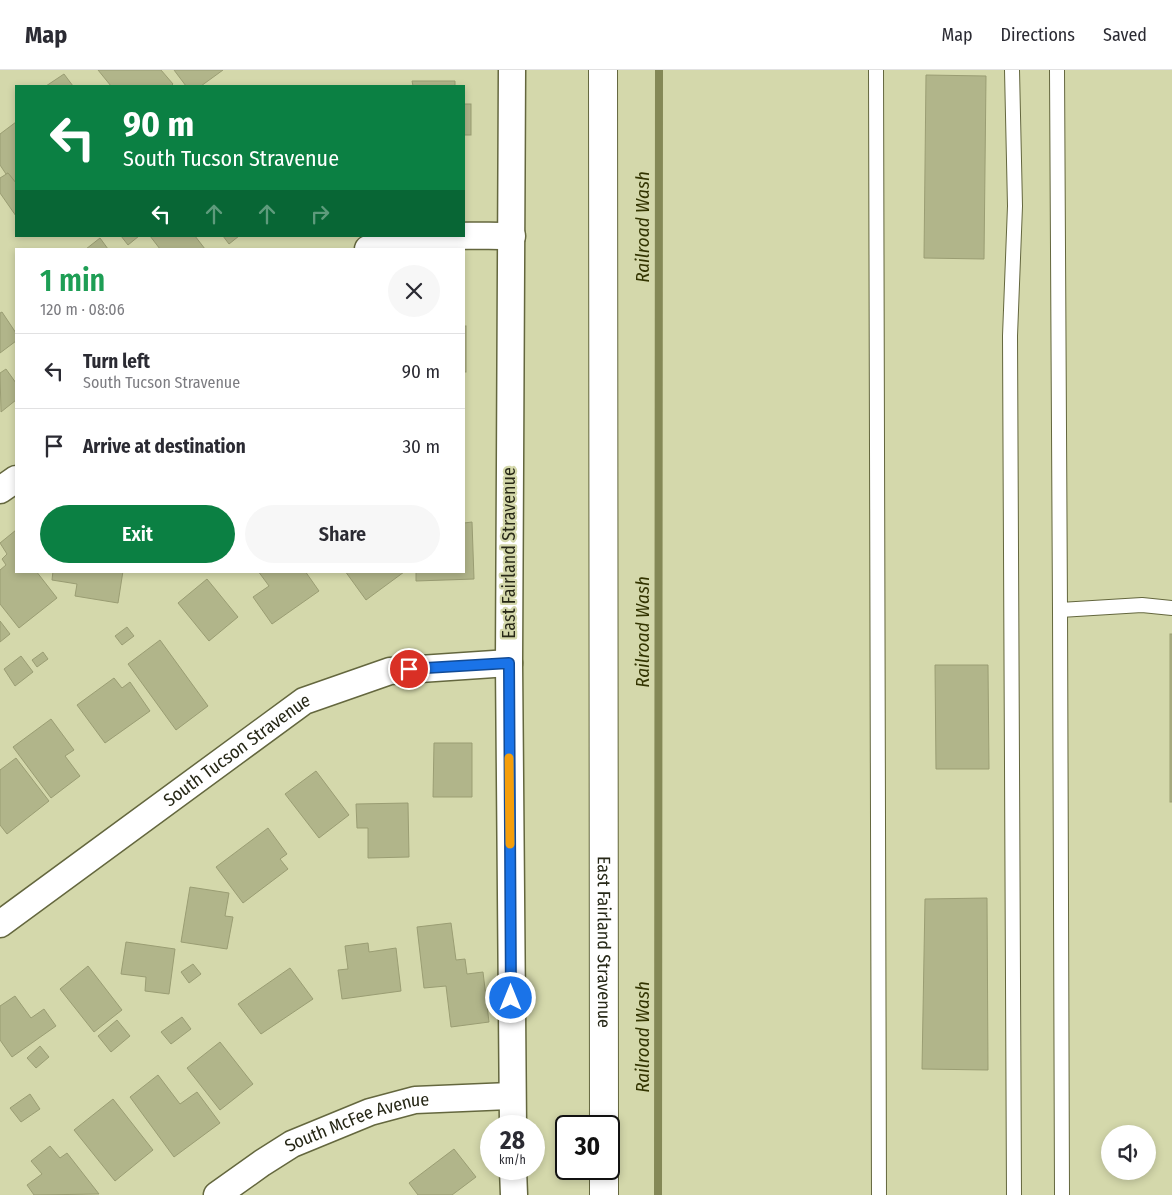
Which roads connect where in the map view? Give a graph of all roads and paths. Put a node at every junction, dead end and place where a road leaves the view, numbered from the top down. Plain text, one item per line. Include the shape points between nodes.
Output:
1 (512, 70) edge
2 (603, 70) edge
3 (876, 70) edge
4 (1012, 70) edge
5 (1057, 70) edge
6 (465, 236) edge
7 (512, 236) junction
8 (418, 237) edge
9 (371, 248) edge
10 (15, 480) edge
11 (0, 490) edge
12 (1172, 608) edge
13 (1060, 610) junction
14 (509, 663) junction
15 (0, 924) edge
16 (512, 1096) junction
17 (513, 1115) edge
18 (604, 1115) edge
19 (514, 1180) edge
20 (604, 1180) edge
21 (217, 1195) edge
22 (514, 1195) edge
23 (604, 1195) edge
24 (879, 1195) edge
25 (1014, 1195) edge
26 (1062, 1195) edge

1 - 7 street, East Fairland Stravenue
2 - 18 street, East Fairland Stravenue
3 - 24 lane
4 - 25 lane via 1015,206 1010,336
5 - 13 lane
6 - 7 street
7 - 14 street, East Fairland Stravenue
8 - 9 street
10 - 11 street
12 - 13 lane via 1142,606
13 - 26 lane
14 - 15 street, South Tucson Stravenue via 390,671 304,701
14 - 16 street, East Fairland Stravenue
16 - 17 street, East Fairland Stravenue
16 - 21 street, South McFee Avenue via 415,1100 370,1112 292,1144
19 - 22 street
20 - 23 street

